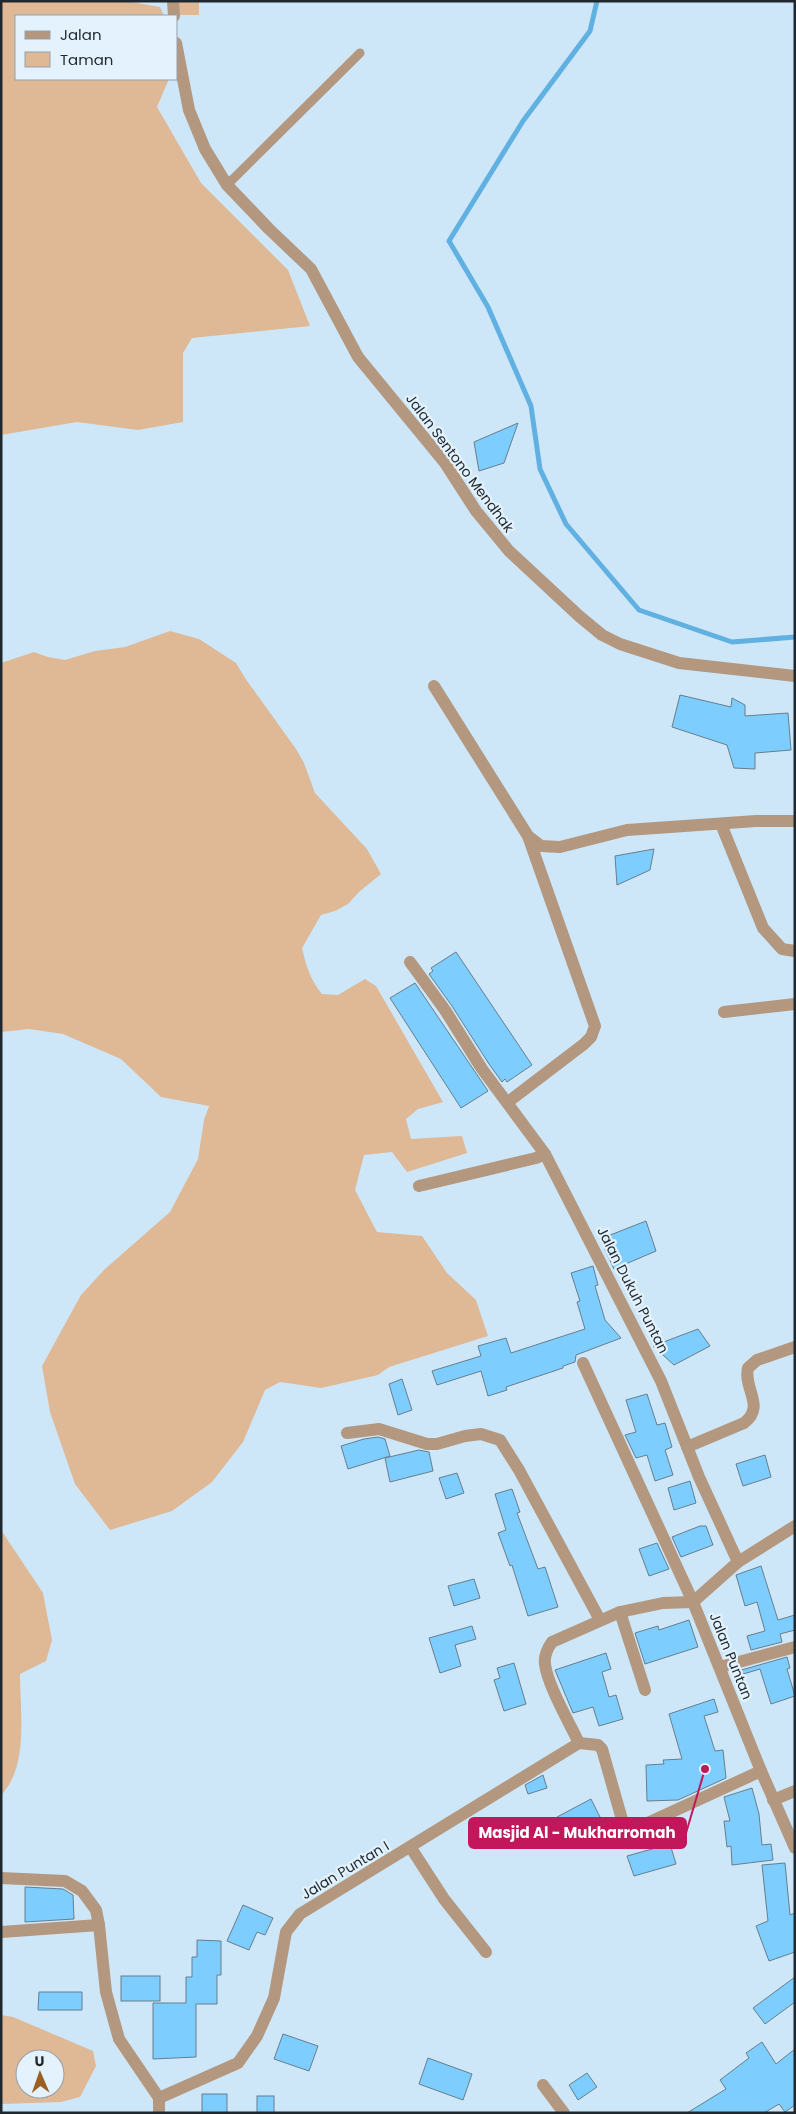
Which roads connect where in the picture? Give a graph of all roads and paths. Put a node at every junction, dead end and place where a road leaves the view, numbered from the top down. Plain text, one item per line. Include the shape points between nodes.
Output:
1 (174, 1) edge
2 (174, 15) edge
3 (178, 53) edge
4 (360, 53) dead end
5 (227, 185) junction
6 (795, 676) edge
7 (434, 686) dead end
8 (795, 821) edge
9 (721, 824) junction
10 (528, 836) junction
11 (795, 951) edge
12 (410, 962) dead end
13 (795, 1004) edge
14 (724, 1012) dead end
15 (508, 1102) junction
16 (545, 1154) junction
17 (419, 1186) dead end
18 (795, 1347) edge
19 (583, 1363) dead end
20 (347, 1433) dead end
21 (688, 1447) junction
22 (795, 1526) edge
23 (738, 1562) junction
24 (693, 1602) junction
25 (620, 1612) junction
26 (600, 1620) junction
27 (795, 1646) edge
28 (720, 1667) junction
29 (645, 1690) dead end
30 (579, 1743) junction
31 (761, 1771) junction
32 (795, 1791) edge
33 (773, 1800) junction
34 (411, 1848) junction
35 (795, 1848) edge
36 (1, 1878) edge
37 (100, 1925) junction
38 (1, 1932) edge
39 (486, 1952) dead end
40 (543, 2085) dead end
41 (159, 2098) junction
42 (159, 2113) edge
43 (564, 2113) edge

1 - 2 street
3 - 5 street, Jalan Sentono Mendhak via 189,110 205,149
4 - 5 lane
5 - 6 street, Jalan Sentono Mendhak via 311,269 358,357 445,463 476,511 508,551 579,616 602,635 640,652 679,663
7 - 10 street
8 - 9 street
9 - 10 street via 627,830 560,847 541,846
9 - 11 street via 763,928 782,949
10 - 15 street via 595,1026 592,1037 584,1044
12 - 15 street, Jalan Dukuh Puntan
13 - 14 street
15 - 16 street, Jalan Dukuh Puntan
16 - 17 street
16 - 21 street, Jalan Dukuh Puntan via 653,1363
18 - 21 street via 757,1360 748,1368 747,1380 754,1406 751,1418
19 - 24 street
20 - 26 street via 379,1429 427,1444 481,1434 500,1440
21 - 23 street, Jalan Dukuh Puntan
22 - 23 street
23 - 24 street
24 - 25 street, Jalan Puntan via 662,1603
24 - 28 street, Jalan Puntan
25 - 26 street, Jalan Puntan
25 - 29 street
26 - 30 street, Jalan Puntan via 552,1642 544,1663
27 - 28 street
28 - 31 street, Jalan Puntan
30 - 31 street via 598,1745 602,1749 623,1823 630,1827 639,1827
30 - 34 street, Jalan Puntan I
31 - 33 street, Jalan Puntan
32 - 33 street
33 - 35 street, Jalan Puntan
34 - 39 street via 444,1899
34 - 41 street, Jalan Puntan I via 300,1914 286,1932 274,1998 257,2036 238,2063
36 - 37 street via 65,1881 82,1891 96,1910
37 - 38 street
37 - 41 street via 106,1992 119,2039
40 - 43 street
41 - 42 street

